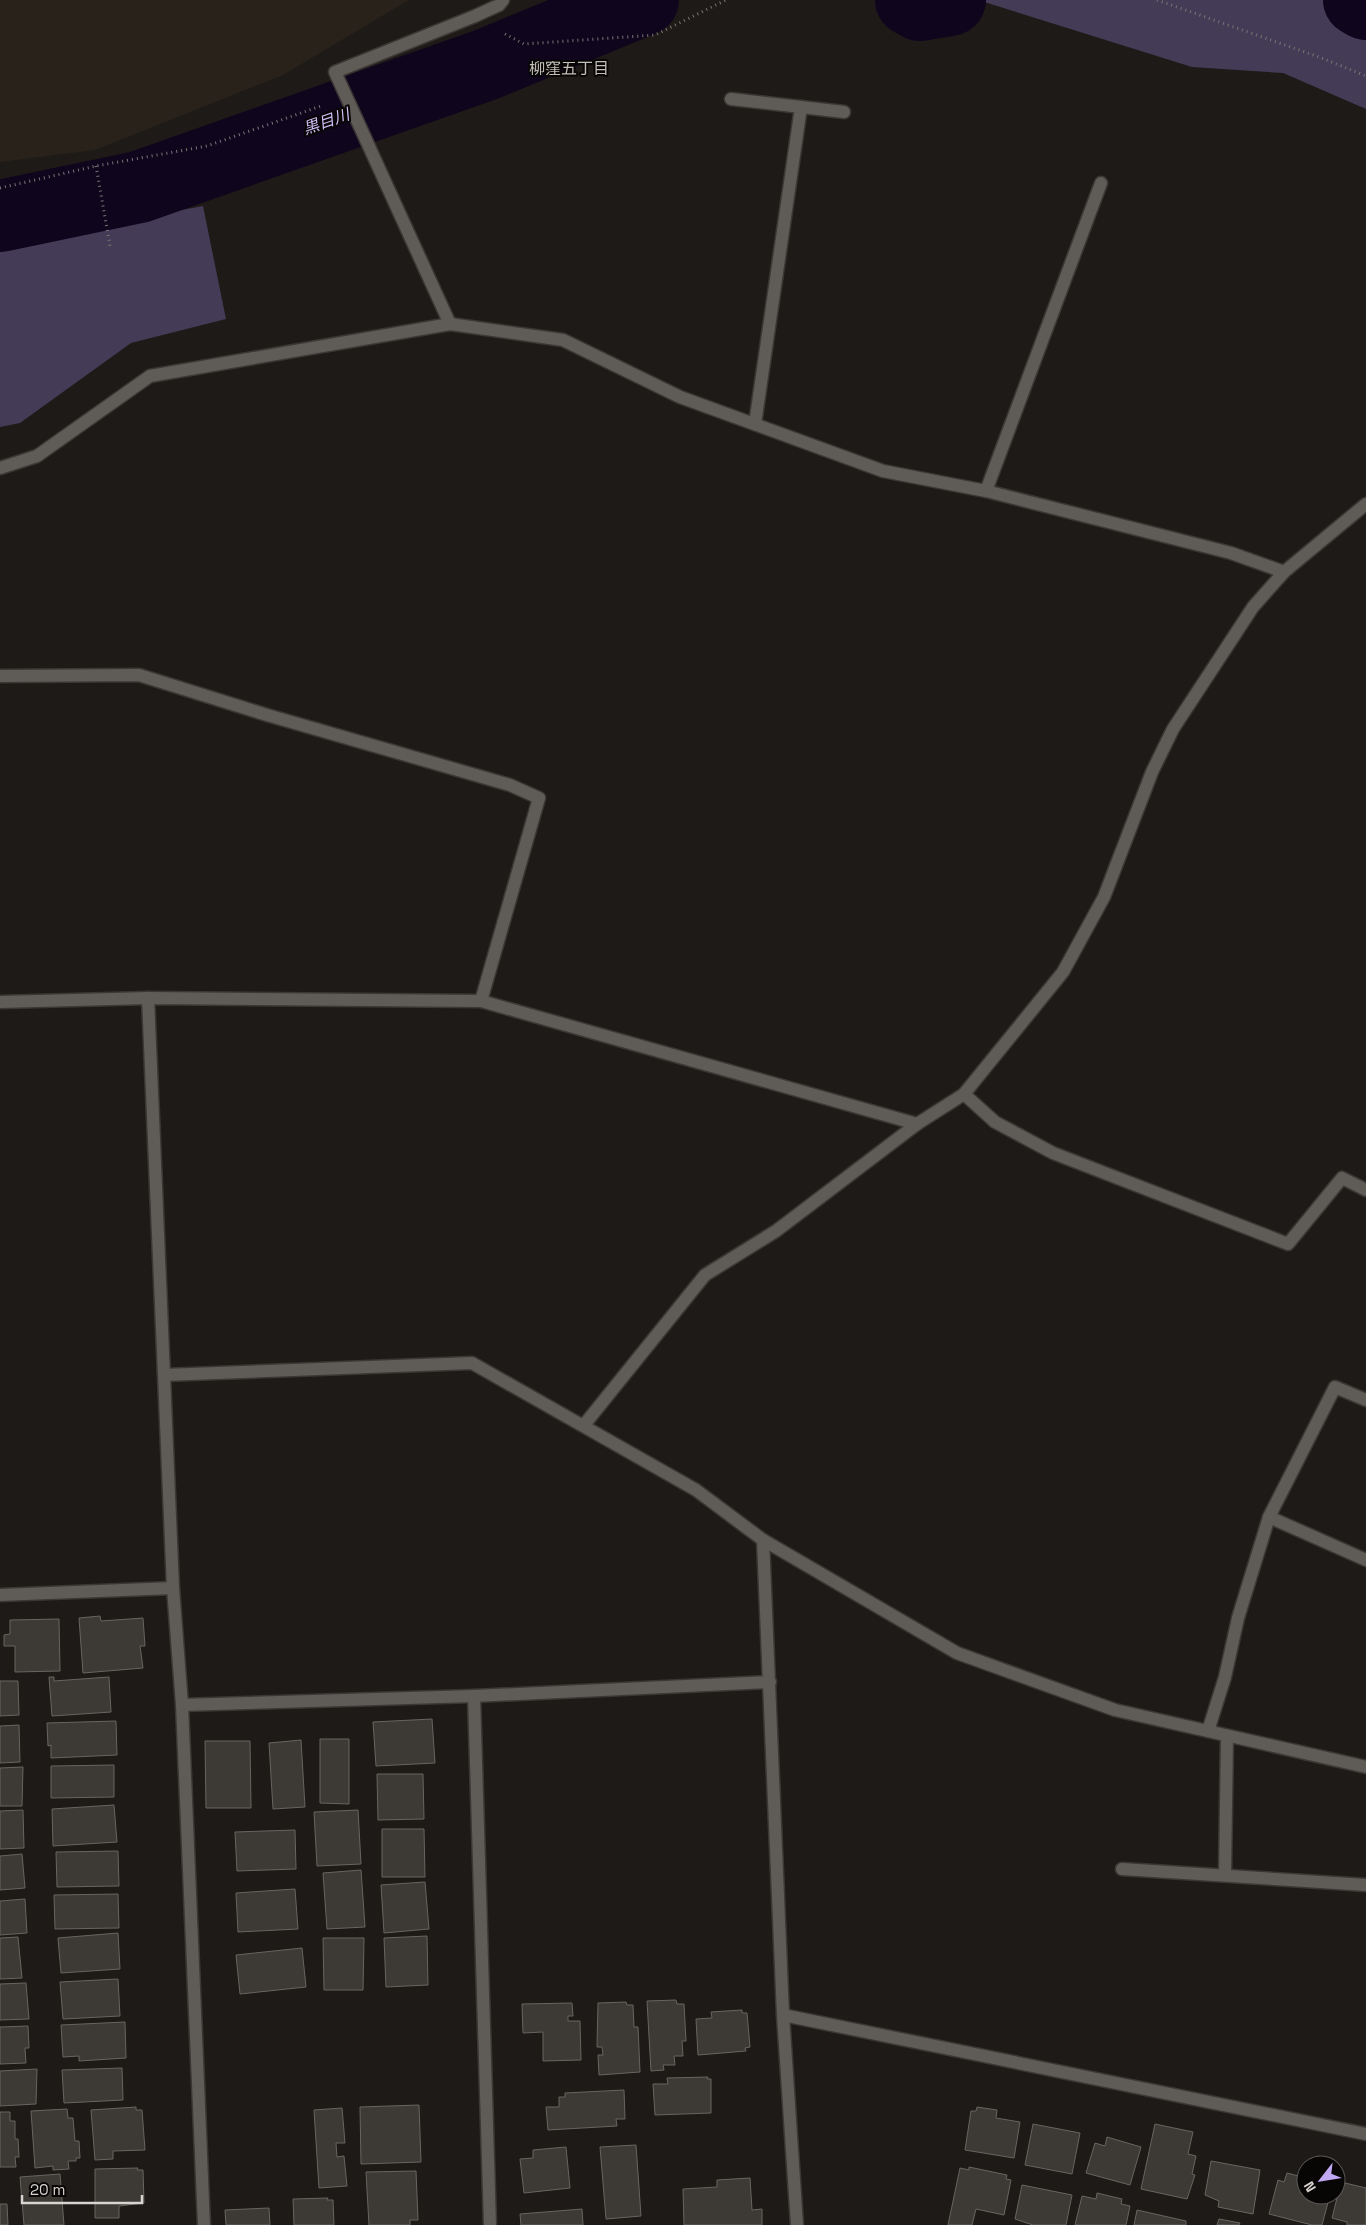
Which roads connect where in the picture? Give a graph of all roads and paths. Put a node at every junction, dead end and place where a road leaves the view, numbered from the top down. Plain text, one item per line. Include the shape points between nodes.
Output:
1 (503, 0) edge
2 (726, 0) edge
3 (1157, 0) edge
4 (475, 16) junction
5 (1366, 76) edge
6 (731, 100) dead end
7 (801, 107) junction
8 (844, 112) dead end
9 (299, 114) dead end
10 (96, 166) junction
11 (1101, 183) dead end
12 (0, 188) edge
13 (110, 246) dead end
14 (450, 324) junction
15 (755, 424) junction
16 (0, 468) edge
17 (986, 491) junction
18 (1366, 504) edge
19 (1284, 572) junction
20 (0, 676) edge
21 (148, 998) junction
22 (481, 1001) junction
23 (0, 1002) edge
24 (964, 1094) junction
25 (917, 1124) junction
26 (1366, 1190) edge
27 (164, 1375) junction
28 (1366, 1400) edge
29 (584, 1425) junction
30 (1269, 1517) junction
31 (763, 1540) junction
32 (1366, 1560) edge
33 (173, 1588) junction
34 (0, 1595) edge
35 (770, 1682) junction
36 (474, 1696) junction
37 (182, 1704) junction
38 (1208, 1731) junction
39 (1228, 1736) junction
40 (1366, 1767) edge
41 (1122, 1869) dead end
42 (1225, 1874) junction
43 (1366, 1885) edge
44 (783, 2015) junction
45 (1366, 2134) edge
46 (204, 2225) edge
47 (490, 2225) edge
48 (797, 2225) edge

1 - 4 street
2 - 4 path via 655,35 532,44 524,44
3 - 5 path
4 - 14 street via 335,72
6 - 7 street
7 - 8 street
7 - 15 street
9 - 10 path via 207,146
10 - 12 path
10 - 13 path
11 - 17 street
14 - 15 street via 563,340 680,397
14 - 16 street via 150,376 37,456
15 - 17 street via 883,471
17 - 19 street via 1231,553
18 - 19 street
19 - 24 street via 1253,607 1173,729 1152,772 1104,897 1063,972
20 - 22 street via 138,675 510,784 538,798
21 - 22 street
21 - 23 street
21 - 27 street
22 - 25 street
24 - 25 street
24 - 26 street via 995,1122 1053,1153 1288,1244 1342,1178
25 - 29 street via 776,1231 705,1275
27 - 29 street via 472,1363
27 - 33 street
28 - 30 street via 1335,1387
29 - 31 street via 696,1490
30 - 32 street
30 - 38 street
31 - 35 street
31 - 38 street via 957,1653 1115,1710
33 - 34 street
33 - 37 street
35 - 36 street
35 - 44 street
36 - 37 street
36 - 47 street
37 - 46 street
38 - 39 street
39 - 40 street
39 - 42 street
41 - 42 street
42 - 43 street
44 - 45 street
44 - 48 street

